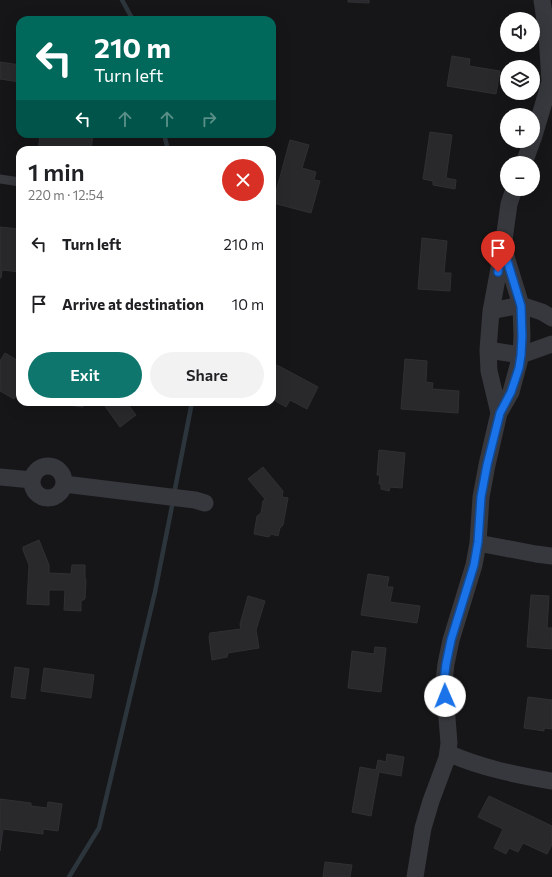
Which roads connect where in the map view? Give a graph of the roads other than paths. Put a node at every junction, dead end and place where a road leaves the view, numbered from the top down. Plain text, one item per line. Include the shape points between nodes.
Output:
1 (542, 0) edge
2 (551, 83) edge
3 (540, 118) edge
4 (0, 179) edge
5 (16, 181) edge
6 (512, 196) edge
7 (503, 247) junction
8 (521, 306) junction
9 (490, 311) junction
10 (552, 318) edge
11 (552, 344) edge
12 (488, 350) junction
13 (521, 355) junction
14 (500, 413) junction
15 (0, 477) edge
16 (205, 503) dead end
17 (478, 542) junction
18 (552, 556) edge
19 (448, 752) junction
20 (552, 781) edge
21 (415, 877) edge

1 - 2 street
2 - 3 street
4 - 5 lane
6 - 7 street
7 - 8 street
7 - 9 street
8 - 9 street
8 - 10 street
8 - 13 street
9 - 12 street
11 - 13 street
12 - 13 street
12 - 14 street via 489,372
13 - 14 street via 511,392
14 - 17 street via 481,497
15 - 16 street via 32,480 34,491 43,498 59,494 64,484
17 - 18 street
17 - 19 street via 446,664 444,681
19 - 20 street via 461,759 510,774
19 - 21 street via 423,828

